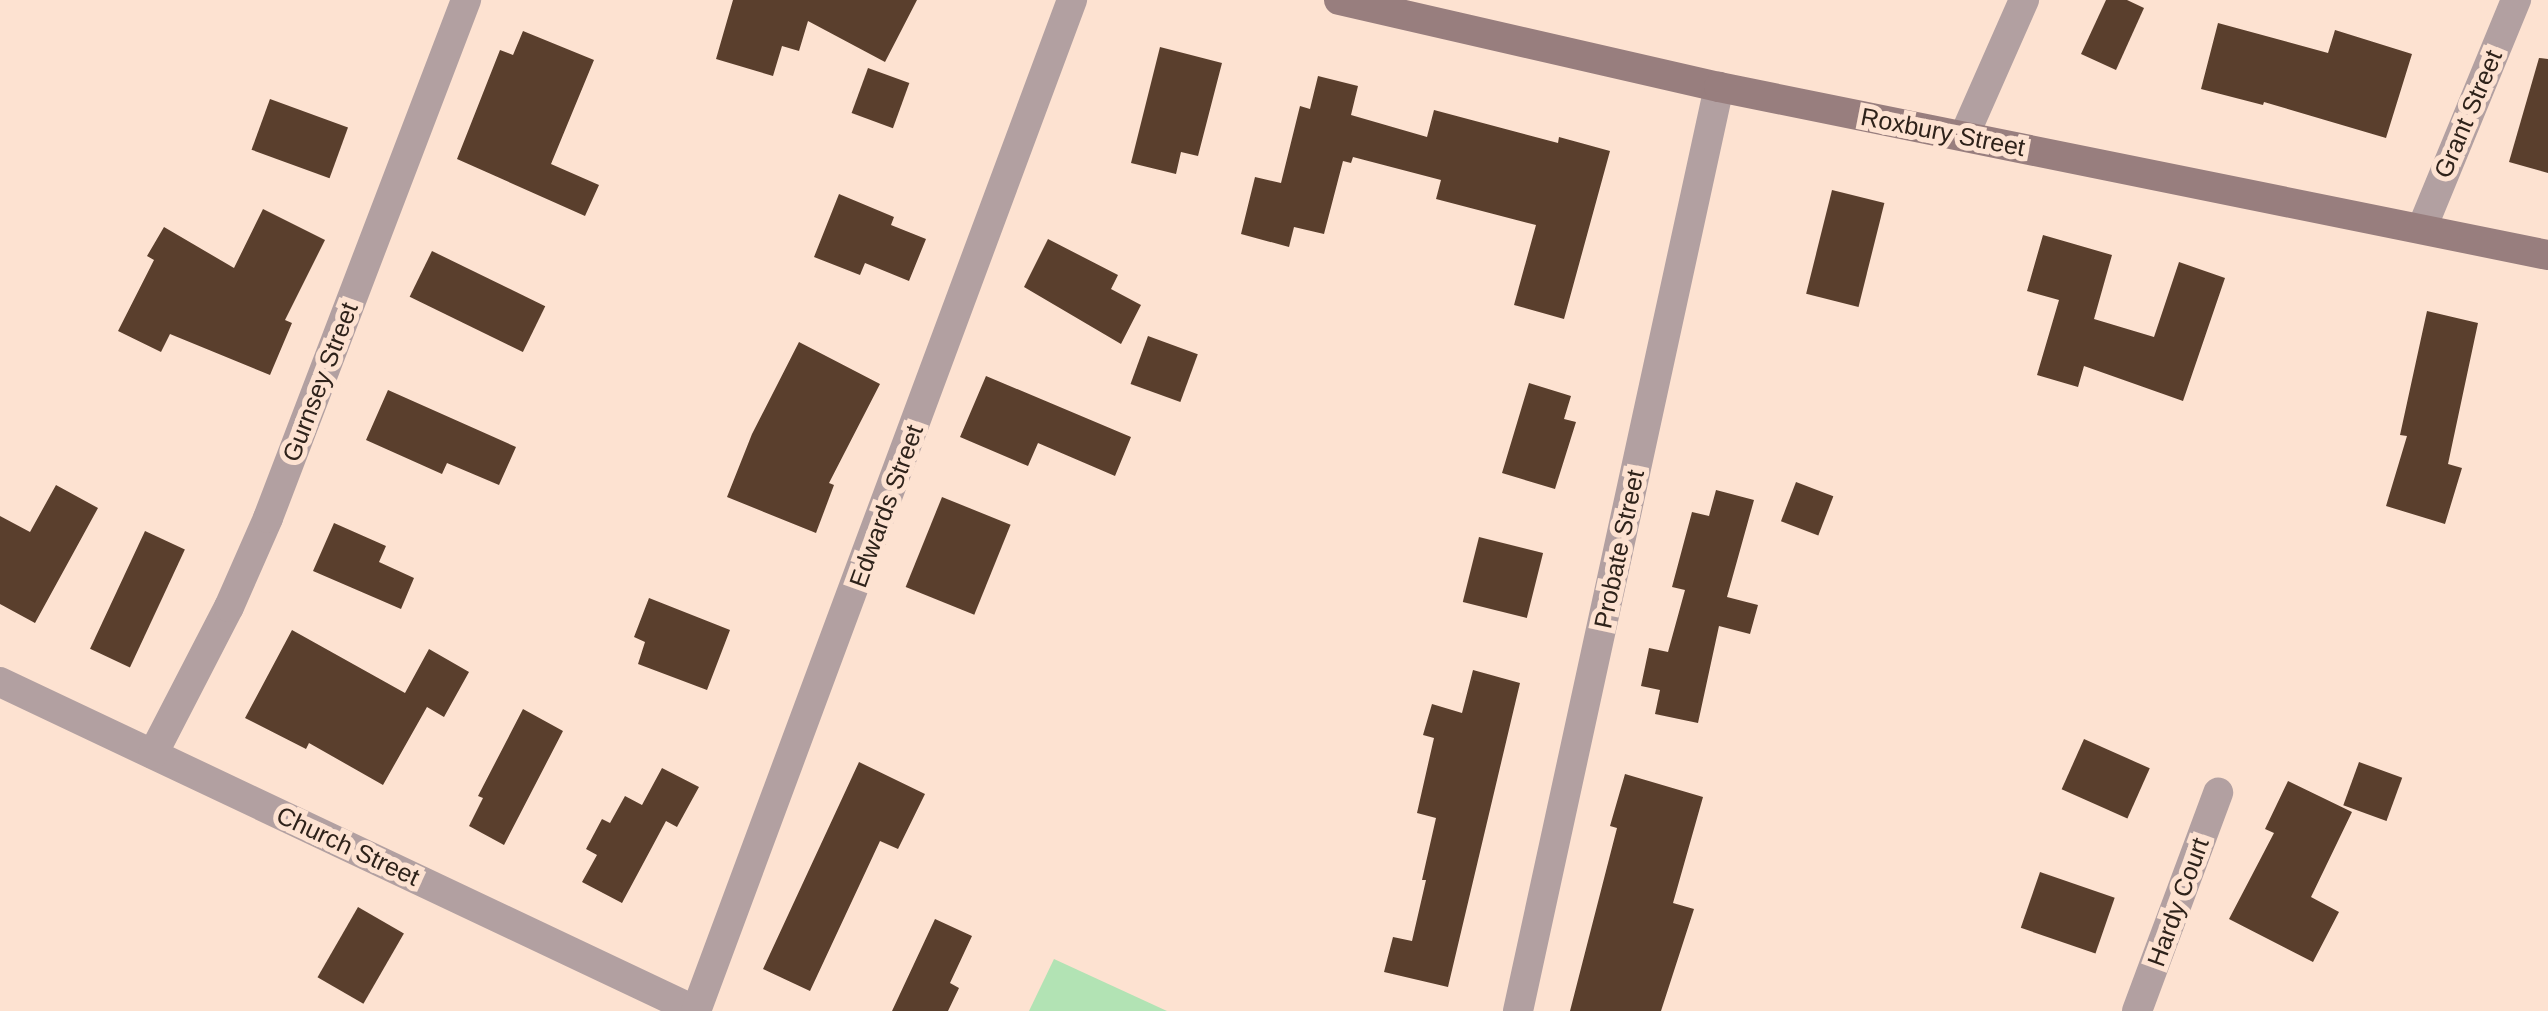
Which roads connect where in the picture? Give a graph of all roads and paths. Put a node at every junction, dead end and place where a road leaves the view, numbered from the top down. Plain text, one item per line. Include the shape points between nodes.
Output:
1 (466, 0) edge
2 (1072, 0) edge
3 (1339, 0) edge
4 (2024, 0) edge
5 (2516, 0) edge
6 (1372, 3) edge
7 (1719, 87) junction
8 (1964, 136) junction
9 (2422, 228) junction
10 (2548, 256) edge
11 (0, 682) edge
12 (153, 754) junction
13 (2218, 793) dead end
14 (696, 1011) edge
15 (1518, 1011) edge
16 (2138, 1011) edge

1 - 12 street, Gurnsey Street via 268,518
2 - 14 street, Edwards Street
3 - 6 street, Roxbury Street
4 - 8 street
5 - 9 street, Grant Street
6 - 7 street, Roxbury Street
7 - 8 street, Roxbury Street
7 - 15 street, Probate Street
8 - 9 street, Roxbury Street
9 - 10 street, Roxbury Street
11 - 12 street, Church Street
12 - 14 street, Church Street
13 - 16 street, Hardy Court

